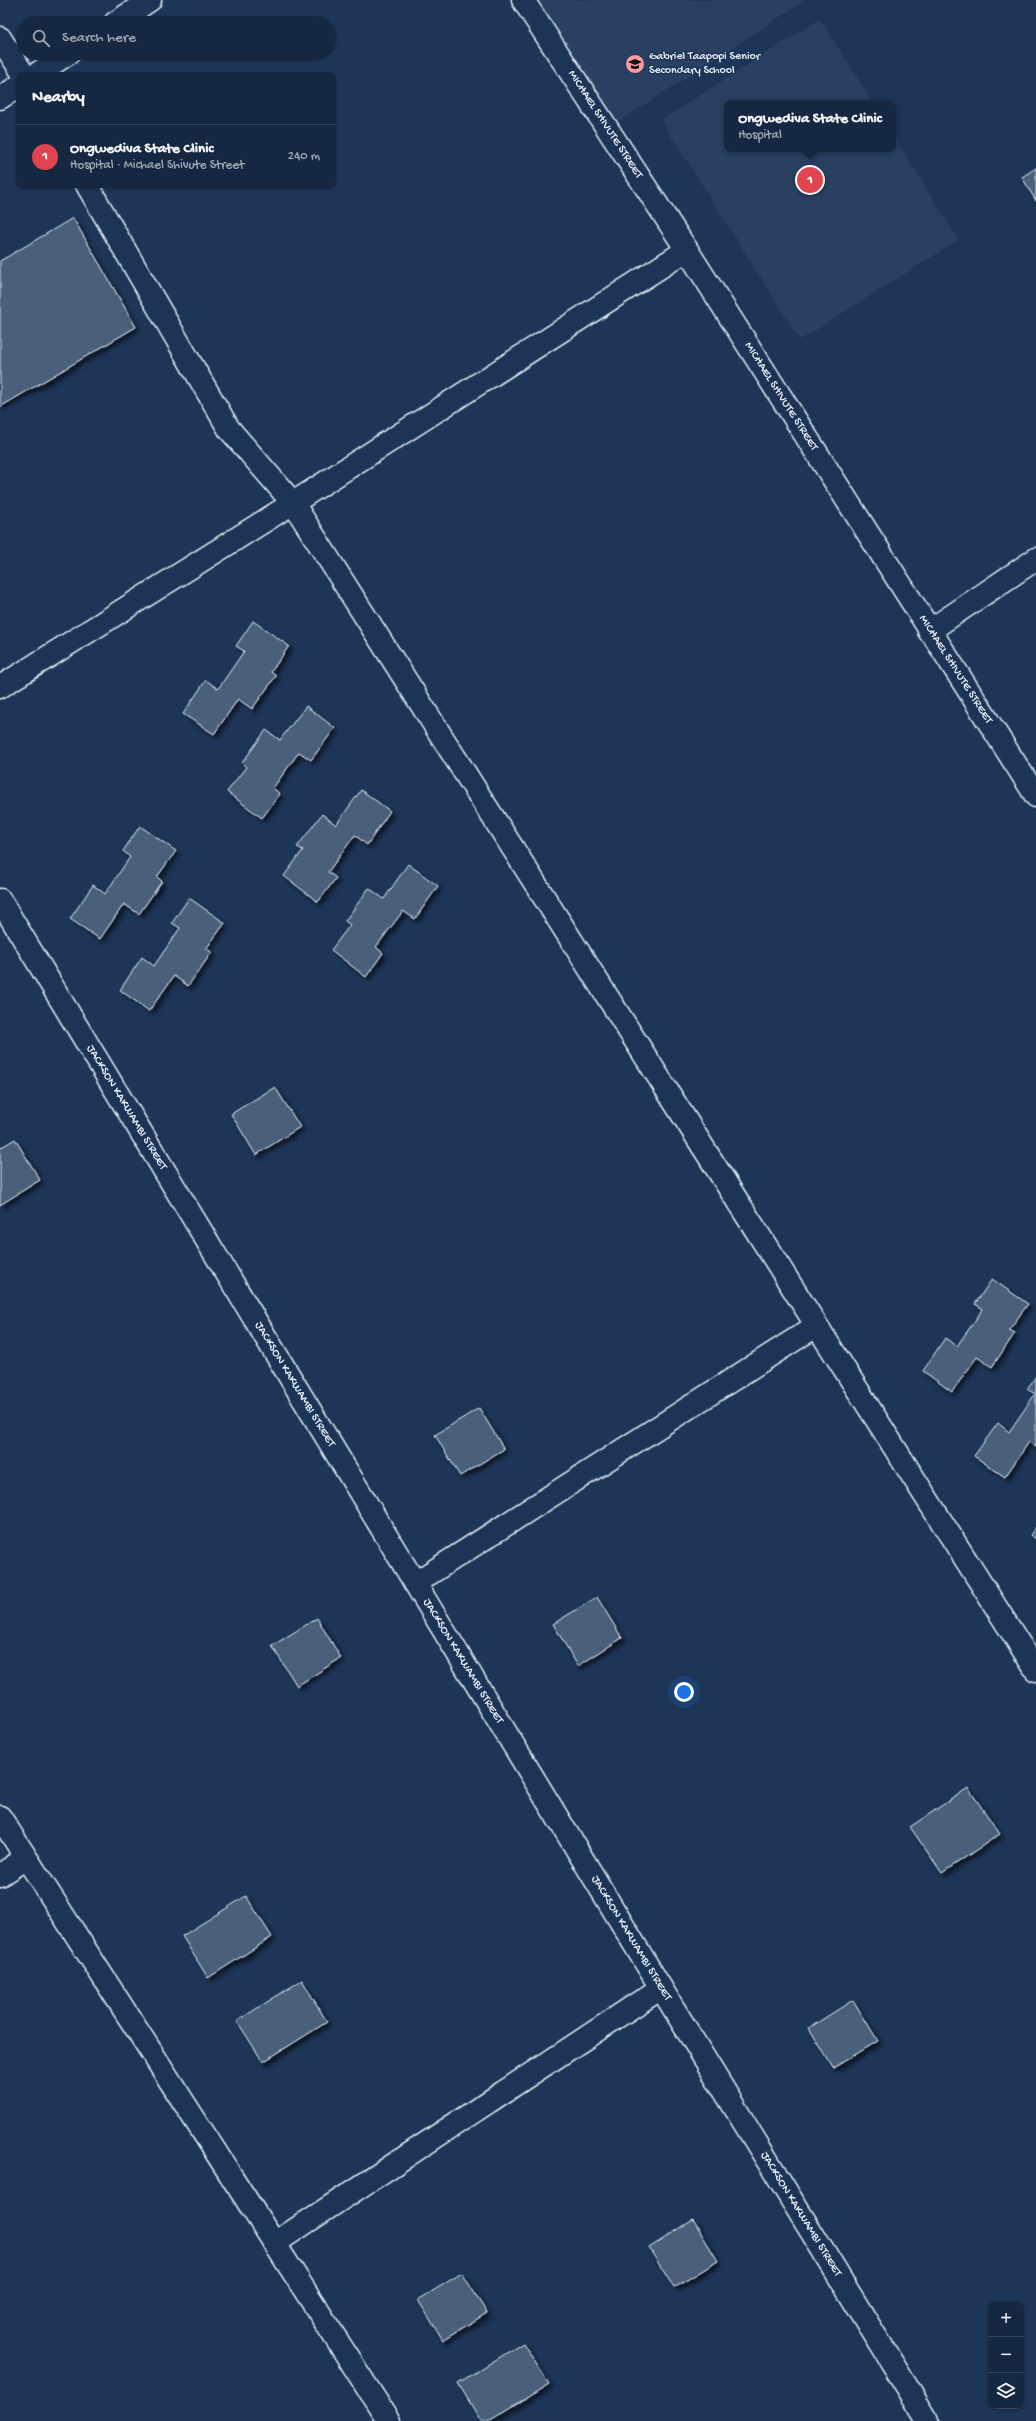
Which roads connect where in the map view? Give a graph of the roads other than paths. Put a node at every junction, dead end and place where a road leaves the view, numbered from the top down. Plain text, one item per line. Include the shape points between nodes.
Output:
1 (150, 0) edge
2 (523, 0) edge
3 (126, 16) edge
4 (0, 38) edge
5 (58, 60) edge
6 (22, 72) edge
7 (40, 72) edge
8 (16, 88) edge
9 (0, 98) edge
10 (89, 188) edge
11 (687, 250) junction
12 (293, 503) junction
13 (1036, 559) edge
14 (929, 631) junction
15 (0, 687) edge
16 (1036, 796) edge
17 (0, 900) edge
18 (816, 1326) junction
19 (416, 1583) junction
20 (1036, 1670) edge
21 (0, 1817) edge
22 (26, 1858) junction
23 (0, 1875) edge
24 (661, 1988) junction
25 (275, 2244) junction
26 (389, 2421) edge
27 (928, 2421) edge

1 - 3 street
2 - 11 street, MICHAEL SHIVUTE STREET
4 - 6 street
5 - 7 street
8 - 9 street
10 - 12 street via 229,429
11 - 12 street
11 - 14 street, MICHAEL SHIVUTE STREET
12 - 15 street
12 - 18 street
13 - 14 street
14 - 16 street, MICHAEL SHIVUTE STREET
17 - 19 street, JACKSON KAKWAMBI STREET
18 - 19 street
18 - 20 street
19 - 24 street, JACKSON KAKWAMBI STREET
21 - 22 street
22 - 23 street
22 - 25 street
24 - 25 street
24 - 27 street, JACKSON KAKWAMBI STREET
25 - 26 street

